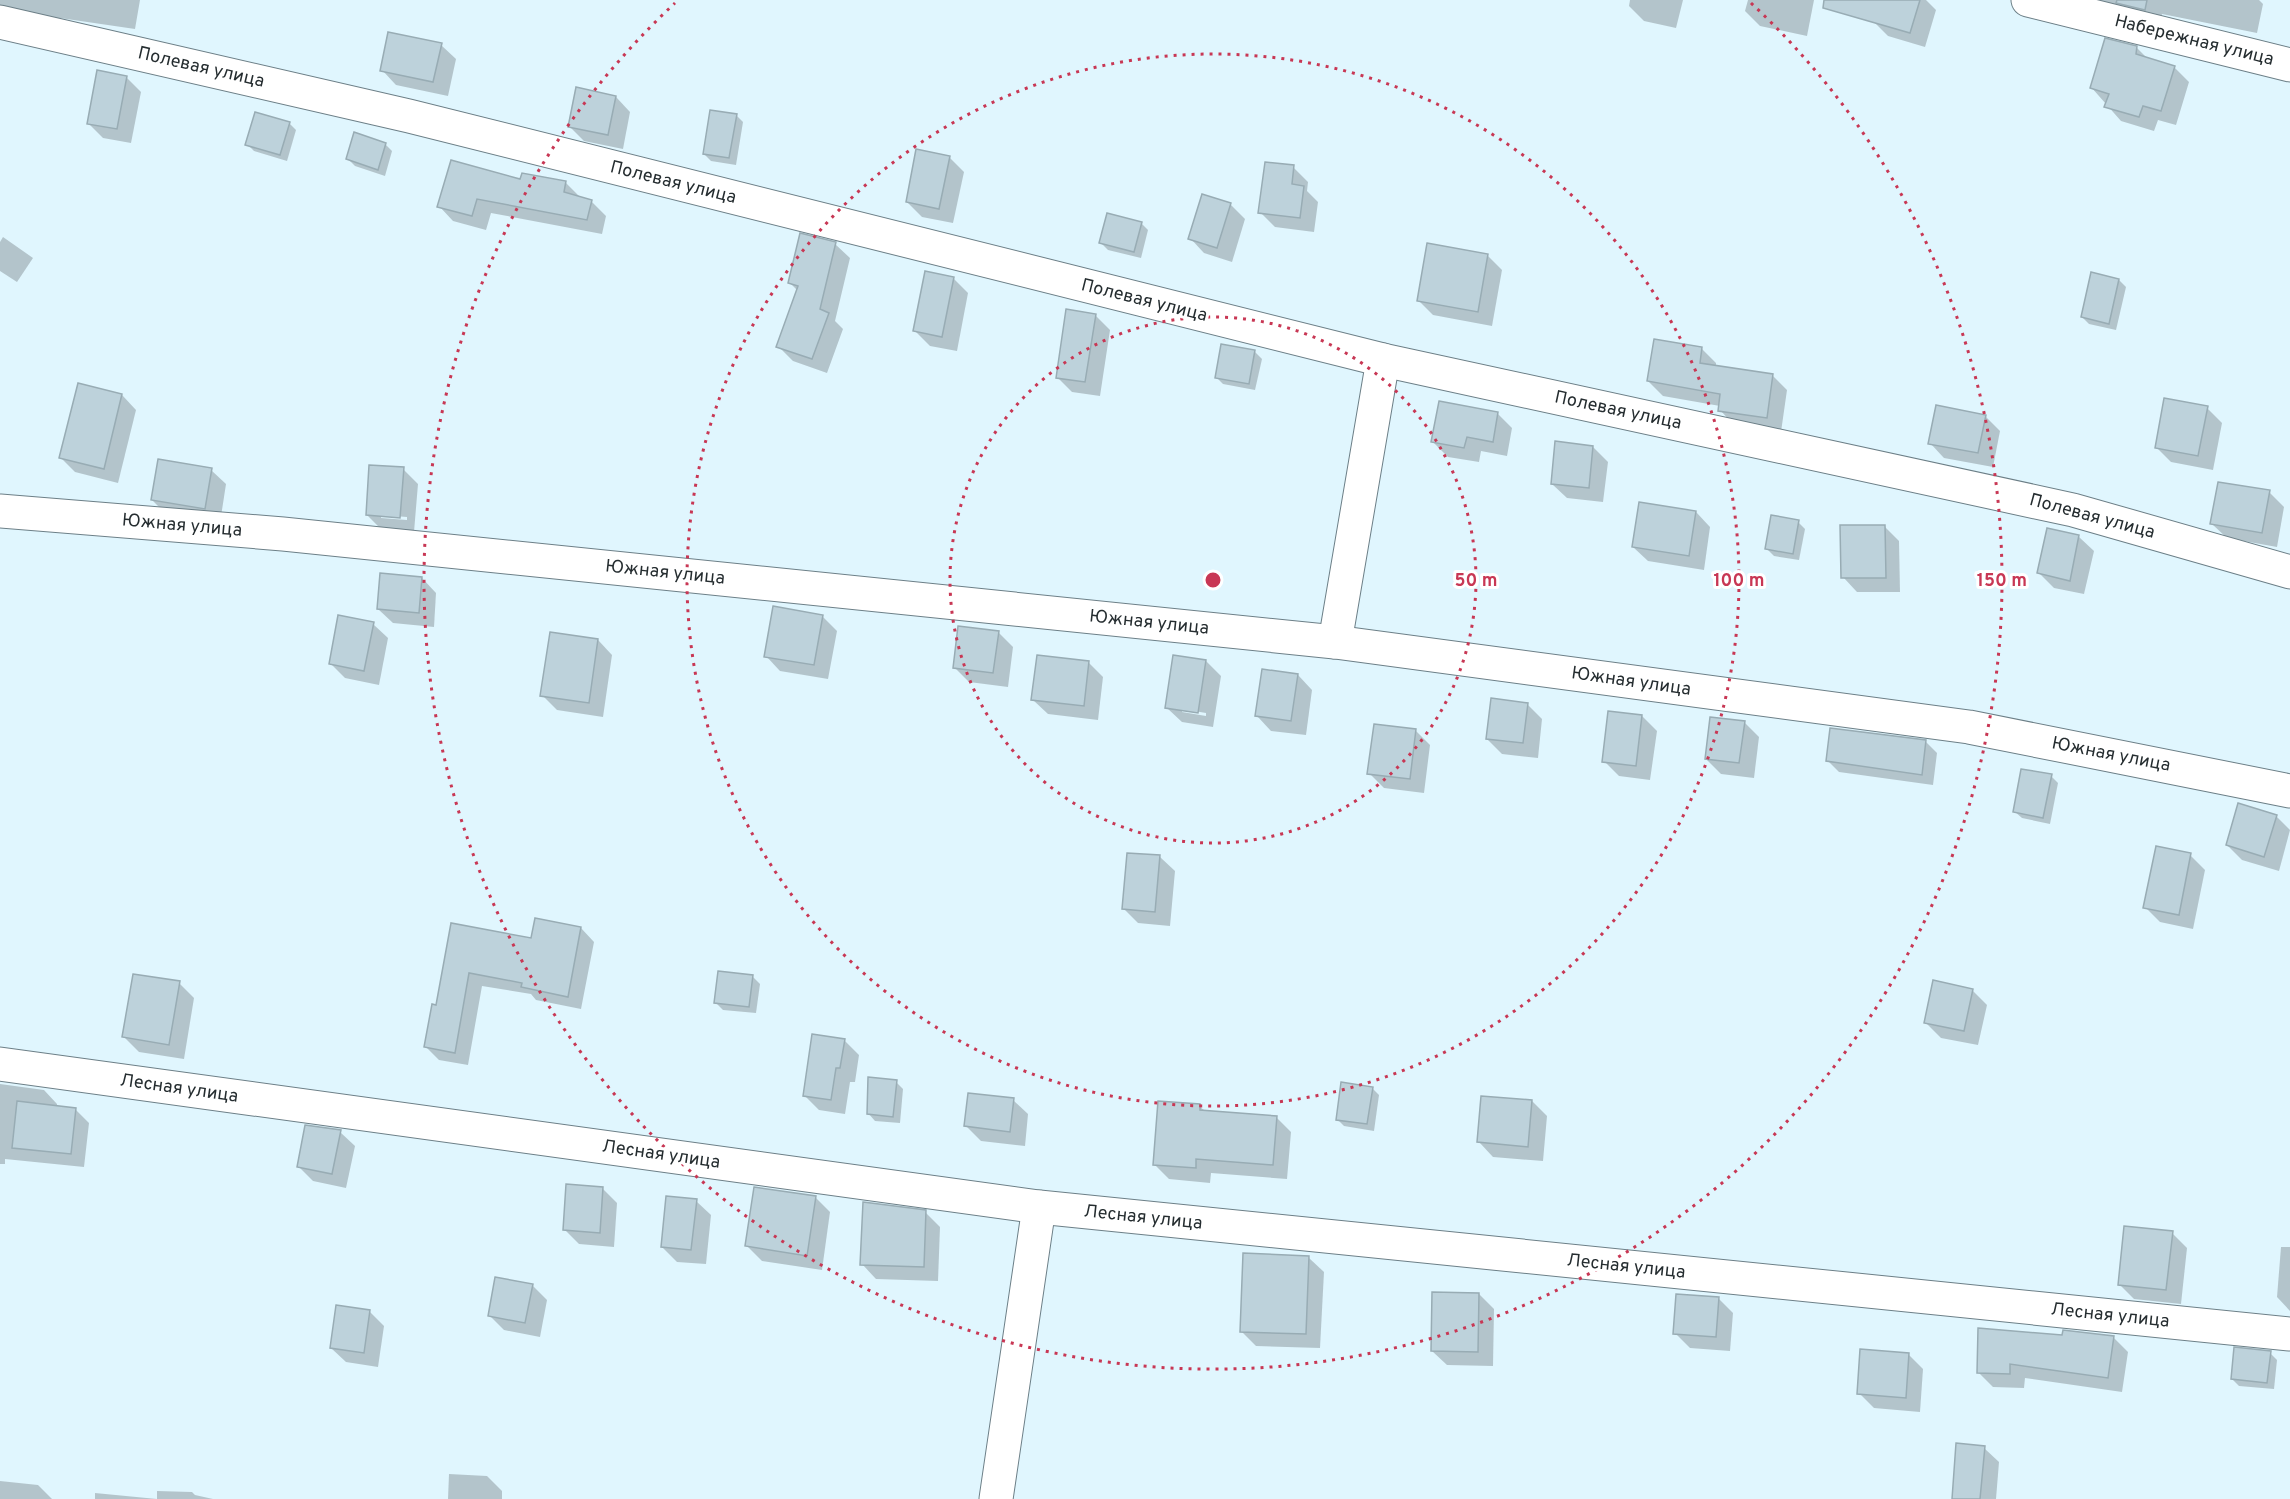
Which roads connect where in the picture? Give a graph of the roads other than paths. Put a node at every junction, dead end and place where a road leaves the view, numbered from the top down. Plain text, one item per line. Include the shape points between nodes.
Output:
1 (2028, 0) edge
2 (0, 22) edge
3 (2290, 65) edge
4 (1383, 360) junction
5 (0, 511) edge
6 (2290, 572) edge
7 (1335, 642) junction
8 (2290, 791) edge
9 (0, 1064) edge
10 (1039, 1207) junction
11 (2290, 1334) edge
12 (996, 1499) edge

1 - 3 street, Набережная улица
2 - 4 street, Полевая улица via 420,119
4 - 6 street, Полевая улица via 2073,510
4 - 7 street
5 - 7 street, Южная улица via 283,534
7 - 8 street, Южная улица via 1969,727
9 - 10 street, Лесная улица
10 - 11 street, Лесная улица
10 - 12 street

